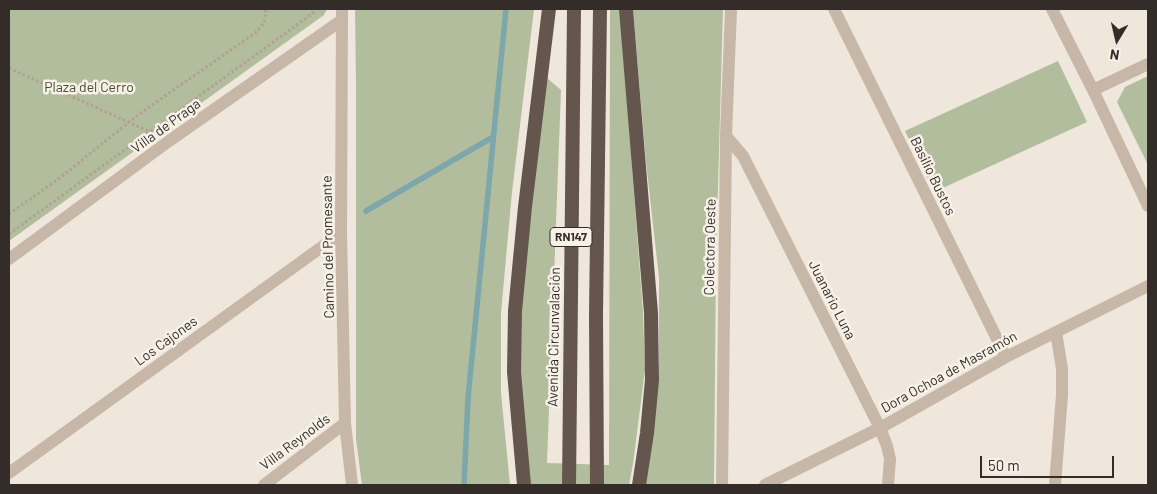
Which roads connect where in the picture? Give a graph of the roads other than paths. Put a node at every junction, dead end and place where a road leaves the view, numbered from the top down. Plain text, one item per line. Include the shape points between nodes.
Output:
1 (549, 9) edge
2 (574, 9) edge
3 (600, 9) edge
4 (626, 9) edge
5 (730, 9) edge
6 (834, 9) edge
7 (1052, 9) edge
8 (342, 14) edge
9 (1148, 64) edge
10 (1093, 90) junction
11 (726, 136) junction
12 (1148, 206) edge
13 (342, 233) junction
14 (9, 259) edge
15 (1148, 286) edge
16 (1056, 332) junction
17 (1006, 357) junction
18 (345, 423) junction
19 (880, 428) junction
20 (9, 473) edge
21 (264, 485) edge
22 (352, 485) edge
23 (524, 485) edge
24 (569, 485) edge
25 (597, 485) edge
26 (639, 485) edge
27 (722, 485) edge
28 (765, 485) edge
29 (888, 485) edge
30 (1055, 485) edge

1 - 23 highway via 515,311 514,372
2 - 24 highway, Avenida Circunvalación / RN147
3 - 25 highway, RN147
4 - 26 highway via 652,313 652,380
5 - 11 street, Colectora Oeste
6 - 17 street, Basilio Bustos
7 - 10 street
8 - 13 street, Camino del Promesante
8 - 14 street, Villa de Praga
9 - 10 street
10 - 12 street
11 - 19 street, Juanario Luna via 743,156
11 - 27 street, Colectora Oeste
13 - 18 street, Camino del Promesante
13 - 20 street, Los Cajones
15 - 16 street, Dora Ochoa de Masramón
16 - 17 street, Dora Ochoa de Masramón
16 - 30 street via 1062,395
17 - 19 street, Dora Ochoa de Masramón
18 - 21 street, Villa Reynolds
18 - 22 street, Camino del Promesante
19 - 28 street, Dora Ochoa de Masramón
19 - 29 street, Juanario Luna via 890,459

